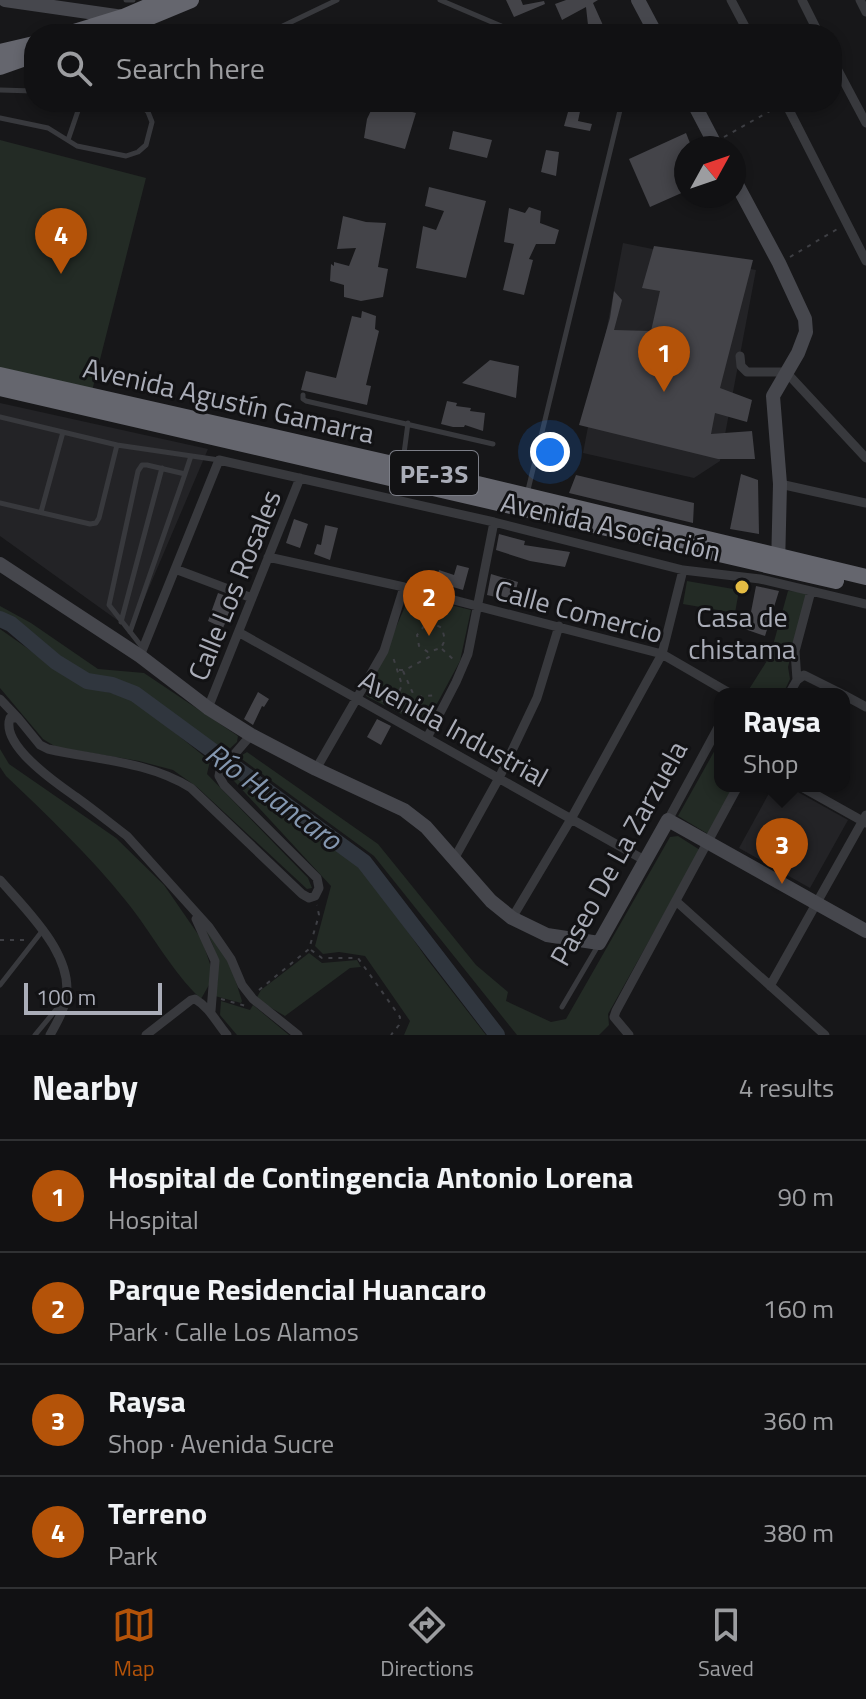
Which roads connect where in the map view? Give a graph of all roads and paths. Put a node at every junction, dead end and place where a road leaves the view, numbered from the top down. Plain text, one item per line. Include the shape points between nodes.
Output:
1 (5, 0) edge
2 (133, 0) edge
3 (163, 0) edge
4 (191, 0) edge
5 (337, 0) edge
6 (440, 0) edge
7 (638, 0) edge
8 (731, 0) edge
9 (802, 0) edge
10 (860, 0) edge
11 (74, 5) edge
12 (866, 12) edge
13 (127, 14) edge
14 (98, 24) edge
15 (291, 24) edge
16 (496, 24) edge
17 (651, 24) edge
18 (744, 24) edge
19 (814, 24) edge
20 (24, 46) edge
21 (0, 52) edge
22 (24, 59) edge
23 (0, 67) edge
24 (842, 78) edge
25 (0, 90) edge
26 (24, 91) edge
27 (78, 112) edge
28 (148, 112) edge
29 (620, 112) edge
30 (698, 112) edge
31 (769, 112) edge
32 (790, 112) edge
33 (0, 118) edge
34 (866, 123) edge
35 (711, 136) edge
36 (730, 136) edge
37 (68, 140) junction
38 (746, 201) edge
39 (847, 224) junction
40 (866, 261) edge
41 (779, 263) junction
42 (740, 356) dead end
43 (786, 372) junction
44 (0, 375) edge
45 (0, 388) edge
46 (303, 395) dead end
47 (0, 417) edge
48 (408, 423) junction
49 (63, 432) junction
50 (493, 444) dead end
51 (117, 445) junction
52 (191, 456) junction
53 (866, 458) edge
54 (219, 460) junction
55 (162, 468) junction
56 (389, 468) junction
57 (185, 474) junction
58 (300, 478) junction
59 (780, 484) junction
60 (0, 503) edge
61 (525, 503) junction
62 (866, 503) edge
63 (41, 512) junction
64 (494, 522) junction
65 (268, 557) junction
66 (779, 562) junction
67 (0, 564) edge
68 (175, 569) junction
69 (683, 570) junction
70 (866, 577) edge
71 (404, 587) junction
72 (866, 588) edge
73 (811, 591) junction
74 (252, 598) junction
75 (866, 604) edge
76 (441, 605) dead end
77 (478, 606) junction
78 (121, 622) junction
79 (434, 624) junction
80 (559, 626) junction
81 (130, 633) junction
82 (240, 633) junction
83 (441, 648) junction
84 (390, 649) dead end
85 (142, 652) junction
86 (432, 652) junction
87 (662, 654) junction
88 (456, 662) dead end
89 (397, 670) junction
90 (403, 670) junction
91 (797, 680) junction
92 (721, 688) edge
93 (792, 688) edge
94 (831, 688) edge
95 (395, 692) junction
96 (363, 695) junction
97 (438, 695) dead end
98 (0, 699) edge
99 (415, 701) junction
100 (208, 708) junction
101 (18, 718) junction
102 (428, 725) junction
103 (714, 735) edge
104 (427, 738) junction
105 (249, 740) junction
106 (316, 769) junction
107 (499, 778) junction
108 (735, 792) edge
109 (811, 792) edge
110 (571, 819) junction
111 (668, 820) junction
112 (865, 820) edge
113 (706, 843) junction
114 (454, 859) junction
115 (646, 861) junction
116 (0, 880) edge
117 (181, 896) junction
118 (315, 896) junction
119 (677, 902) junction
120 (817, 903) junction
121 (512, 918) junction
122 (44, 929) junction
123 (866, 931) edge
124 (0, 940) edge
125 (599, 943) junction
126 (33, 945) junction
127 (309, 949) junction
128 (0, 985) edge
129 (770, 986) junction
130 (211, 996) junction
131 (253, 999) junction
132 (65, 1004) junction
133 (562, 1007) dead end
134 (211, 1011) junction
135 (35, 1035) edge
136 (50, 1035) edge
137 (146, 1035) edge
138 (227, 1035) edge
139 (298, 1035) edge
140 (391, 1035) edge
141 (629, 1035) edge
142 (825, 1035) edge

1 - 11 street
2 - 13 lane
3 - 13 highway
4 - 13 highway
5 - 15 lane
6 - 16 lane
7 - 17 street
8 - 18 street
9 - 19 street
10 - 12 street
11 - 13 street
13 - 14 highway
20 - 21 highway
22 - 23 highway
24 - 34 street
25 - 26 lane
27 - 37 lane
28 - 37 lane via 152,122 146,145 138,152 126,156
29 - 61 lane
30 - 35 street
31 - 36 path
32 - 39 street
33 - 37 lane via 48,128
38 - 41 street
39 - 40 street
39 - 41 path
41 - 43 street via 806,332
42 - 43 street via 747,372
43 - 53 street
43 - 59 street via 773,396
44 - 56 highway, Avenida Agustín Gamarra / PE-3S
45 - 56 highway, Avenida Agustín Gamarra / PE-3S
46 - 48 lane via 306,401
47 - 49 lane
48 - 50 lane
48 - 56 lane
49 - 51 lane
49 - 63 lane
51 - 52 lane
51 - 63 lane via 96,523
52 - 54 lane
52 - 57 lane
54 - 58 street, Avenida Asociación
54 - 68 street
55 - 57 lane
55 - 78 lane
55 - 78 lane via 142,465 138,471 109,605
56 - 61 highway, Avenida Agustín Gamarra / PE-3S
57 - 81 lane
58 - 64 street, Avenida Asociación
58 - 65 street, Calle Los Rosales
59 - 62 street
59 - 66 street
60 - 63 lane
61 - 66 highway, Avenida Agustín Gamarra / PE-3S
64 - 69 street, Avenida Asociación
64 - 77 street
65 - 71 street, Calle Comercio
65 - 74 street, Calle Los Rosales
66 - 70 highway, Avenida Agustín Gamarra / PE-3S
66 - 72 highway, Avenida Agustín Gamarra / PE-3S
67 - 85 street
68 - 74 street
68 - 85 street
69 - 73 street, Avenida Asociación
69 - 87 street
71 - 77 street, Calle Comercio
71 - 96 street via 384,651
73 - 75 street, Avenida Asociación
73 - 91 street via 795,651
74 - 82 street, Calle Los Rosales
76 - 79 path
77 - 80 street, Calle Comercio
77 - 102 street via 468,654
78 - 81 lane
79 - 83 path via 444,632
79 - 86 path via 425,625 417,635 419,646
80 - 87 street, Calle Comercio
80 - 107 street via 537,698
81 - 85 lane
82 - 96 street, Avenida Industrial
82 - 100 street, Calle Los Rosales
83 - 86 path
83 - 88 path
84 - 89 path
85 - 100 street
86 - 90 path
87 - 92 street, Calle Comercio
87 - 110 street
89 - 90 path
89 - 95 path via 402,685
90 - 99 path
91 - 93 street
91 - 94 street via 804,675
95 - 96 path
95 - 99 path via 401,703
96 - 102 path
96 - 104 street, Avenida Industrial
96 - 106 street
97 - 99 path
98 - 101 street
99 - 102 path
100 - 105 street
101 - 117 street via 10,718 5,732 25,762 127,836
101 - 118 street via 48,749 175,778 302,894
102 - 104 street
103 - 111 street, Paseo De La Zarzuela
104 - 107 street, Avenida Industrial
105 - 106 street
105 - 118 street via 219,776 317,878
106 - 114 street via 404,810
107 - 110 street, Avenida Industrial
107 - 114 street
108 - 113 street
109 - 112 street
110 - 115 street, Avenida Industrial
110 - 121 street
111 - 113 street
111 - 115 street, Paseo De La Zarzuela
112 - 120 street
113 - 119 street
113 - 120 street
114 - 121 street
115 - 125 street, Paseo De La Zarzuela
116 - 122 street
117 - 130 street via 213,955
117 - 131 street via 221,944
118 - 127 path via 319,915
119 - 129 street
119 - 141 street via 616,1011 617,1024
120 - 123 street
120 - 129 street
121 - 125 street via 547,935
122 - 126 lane
122 - 132 street via 65,972
124 - 126 path via 27,940
125 - 133 lane, Paseo De La Zarzuela
126 - 128 lane
127 - 131 path
127 - 140 path via 322,958 358,958 400,1017
129 - 142 street
130 - 131 path via 248,1006
130 - 134 street
131 - 139 street
132 - 135 lane
132 - 136 street
134 - 137 street via 191,1000
134 - 138 street

